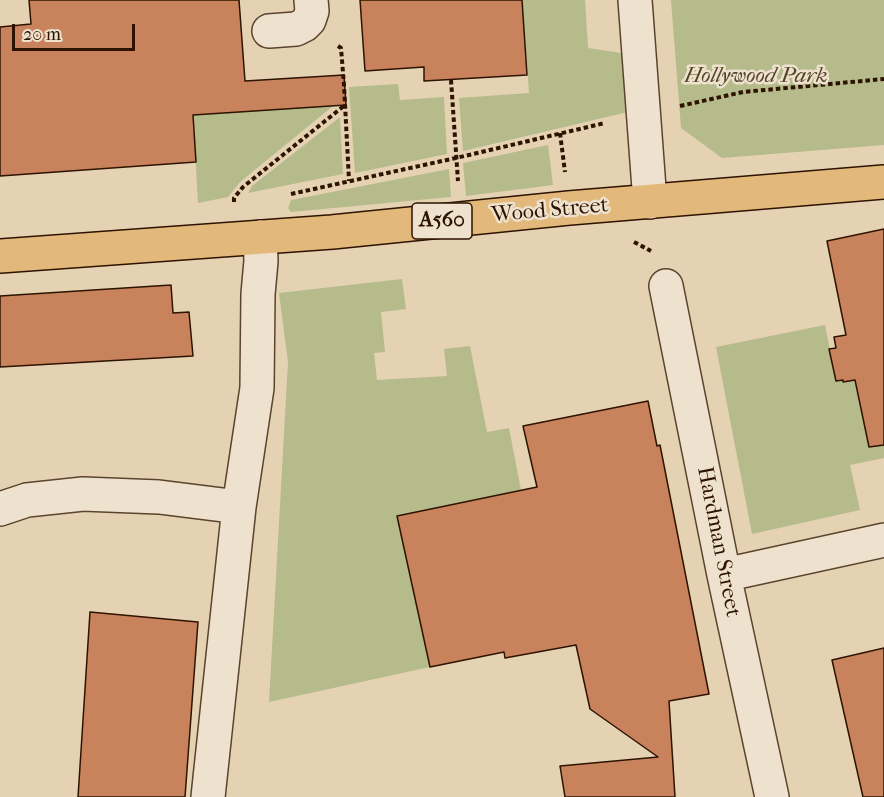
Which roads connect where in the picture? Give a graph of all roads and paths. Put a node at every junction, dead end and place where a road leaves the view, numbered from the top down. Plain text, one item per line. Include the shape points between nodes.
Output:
1 (635, 0) edge
2 (310, 10) edge
3 (269, 31) dead end
4 (884, 78) edge
5 (451, 80) dead end
6 (345, 105) junction
7 (642, 114) junction
8 (456, 158) junction
9 (349, 181) junction
10 (884, 182) edge
11 (650, 202) junction
12 (460, 219) junction
13 (255, 237) junction
14 (0, 256) edge
15 (666, 286) dead end
16 (239, 507) junction
17 (0, 509) edge
18 (884, 540) edge
19 (724, 575) junction
20 (208, 797) edge
21 (772, 797) edge

1 - 7 street
2 - 3 street via 296,29
2 - 6 path via 340,48
4 - 7 path via 743,92
5 - 8 path
6 - 9 path
6 - 13 path via 234,198
7 - 8 path
7 - 11 street
8 - 9 path
8 - 12 path
9 - 13 path via 277,197 265,207
10 - 11 main road, Wood Street / A560
11 - 12 main road, Wood Street / A560
12 - 13 main road, Wood Street / A560
13 - 14 main road, Wood Street / A560
13 - 16 street via 261,261 257,388
15 - 19 street, Hardman Street
16 - 17 street via 159,497 83,494 27,500
16 - 20 street
18 - 19 street
19 - 21 street, Hardman Street

